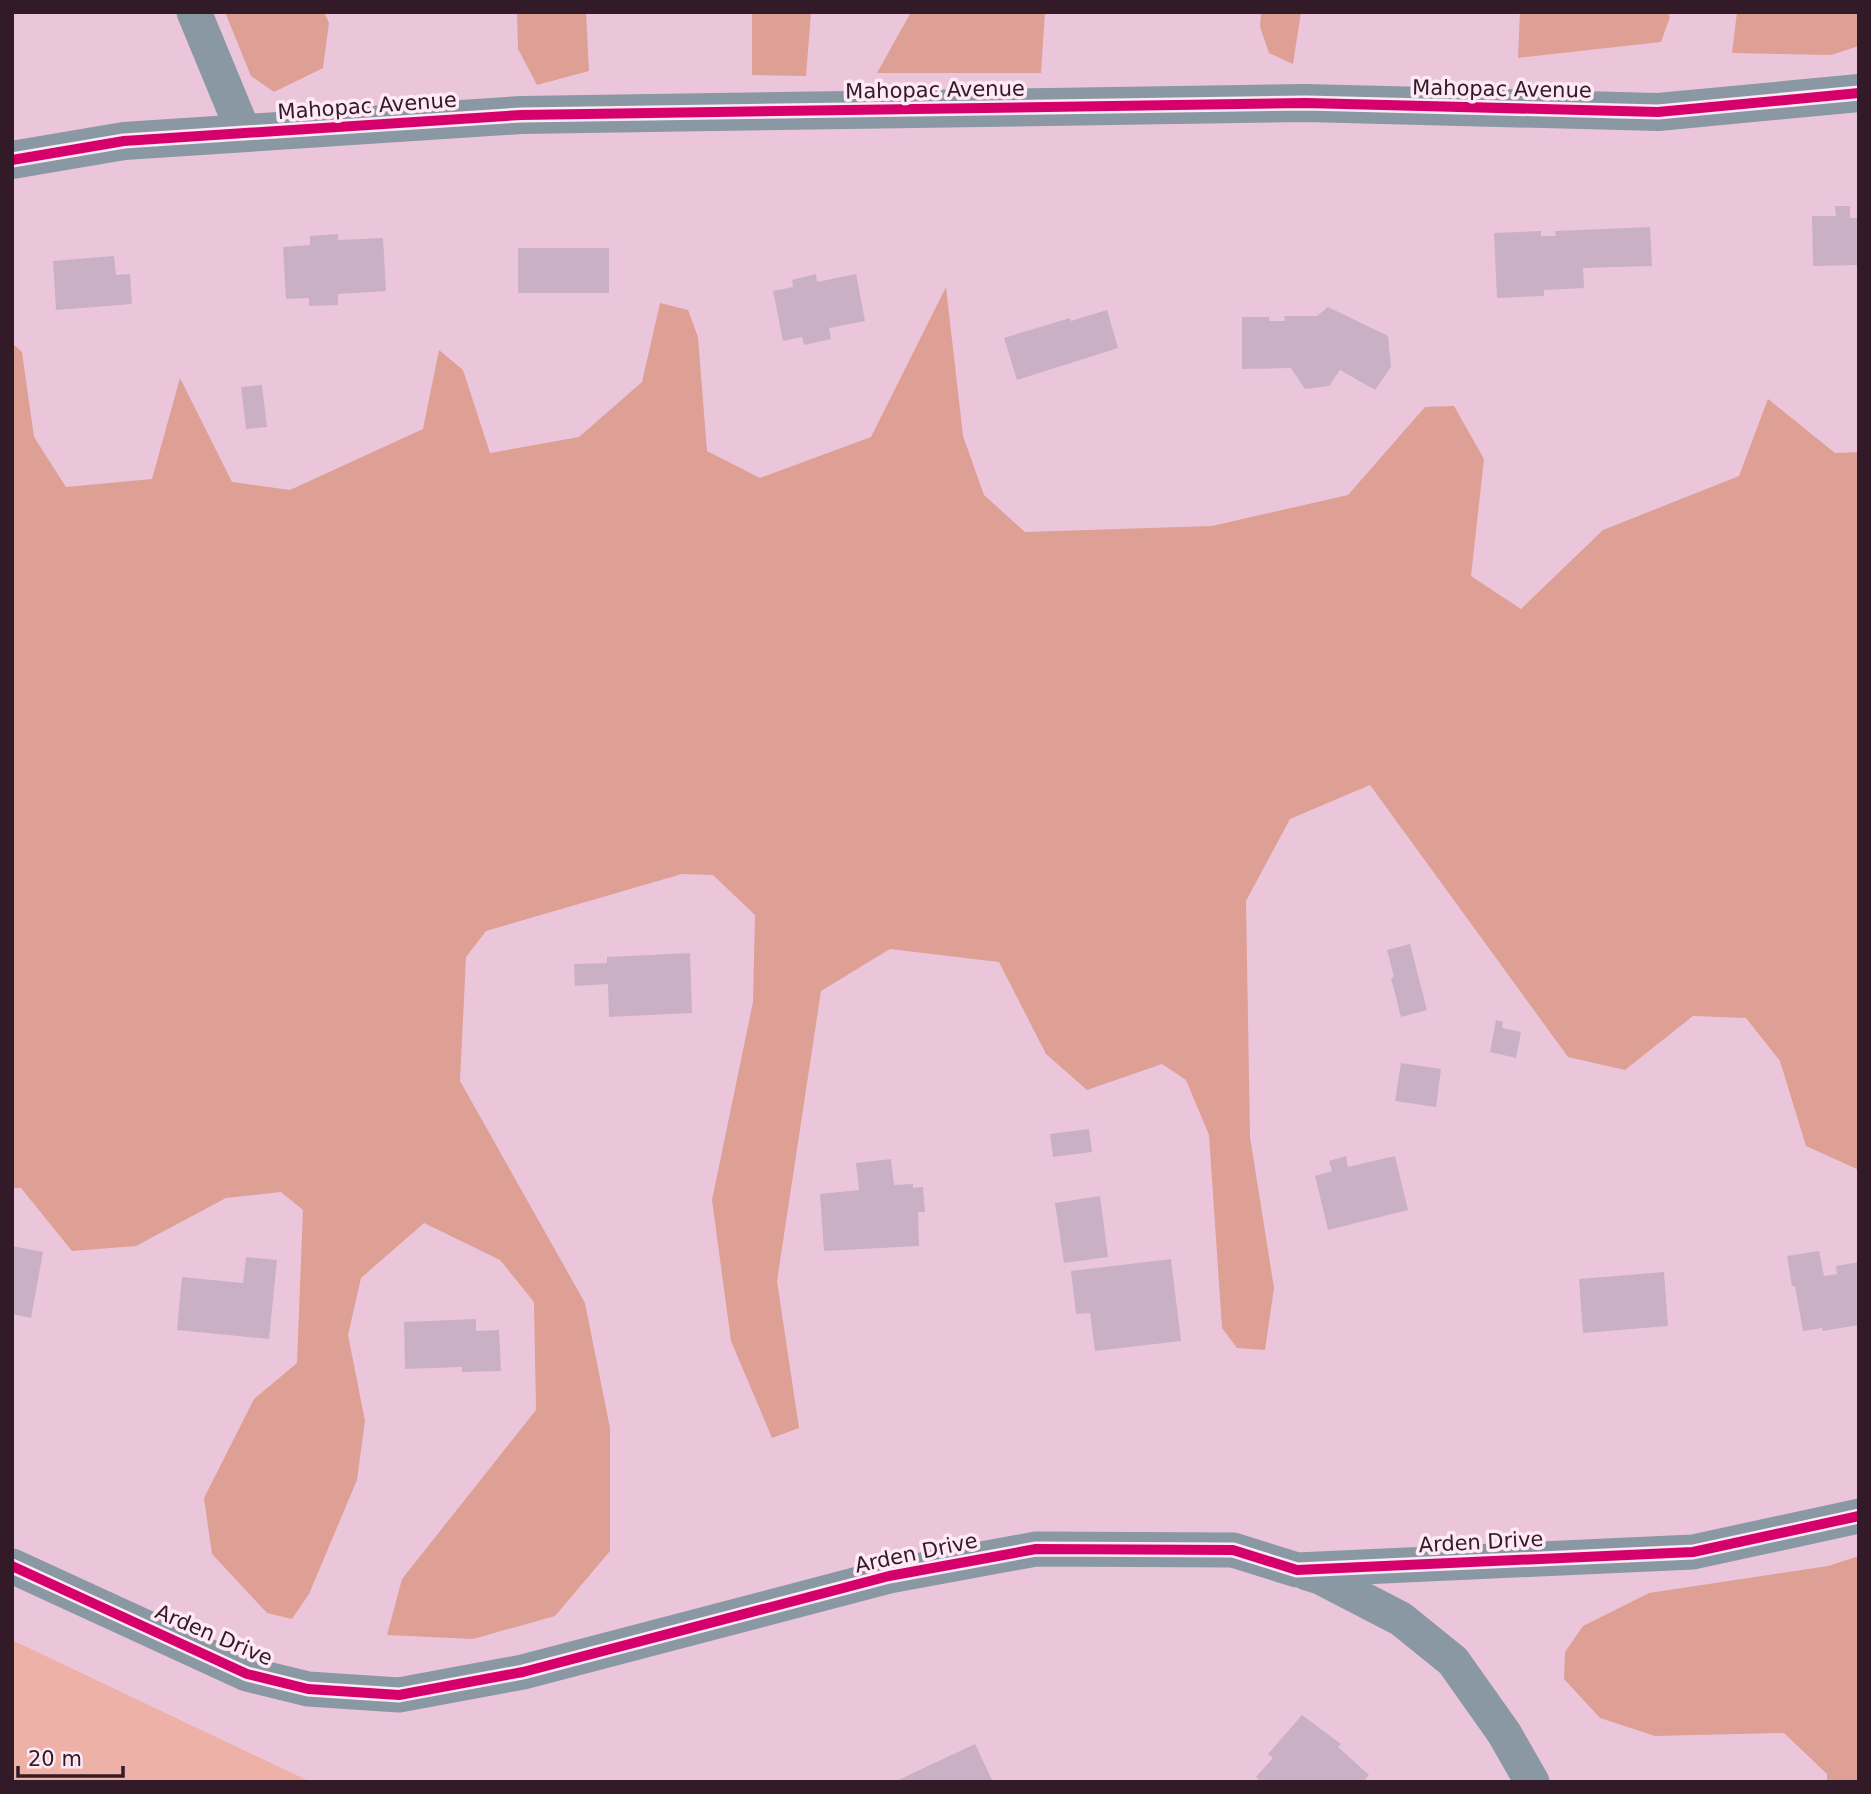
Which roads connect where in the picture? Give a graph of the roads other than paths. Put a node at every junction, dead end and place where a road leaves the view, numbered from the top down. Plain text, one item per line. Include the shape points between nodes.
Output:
1 (194, 12) edge
2 (1859, 93) edge
3 (244, 133) junction
4 (12, 160) edge
5 (1859, 1516) edge
6 (12, 1566) edge
7 (1297, 1570) junction
8 (1532, 1782) edge

1 - 3 street
2 - 3 street, Mahopac Avenue via 1658,112 1306,103 521,115
3 - 4 street, Mahopac Avenue via 124,141
5 - 7 street, Arden Drive via 1693,1552
6 - 7 street, Arden Drive via 247,1674 308,1689 399,1695 523,1672 889,1576 1036,1549 1233,1550
7 - 8 street via 1401,1619 1453,1661

